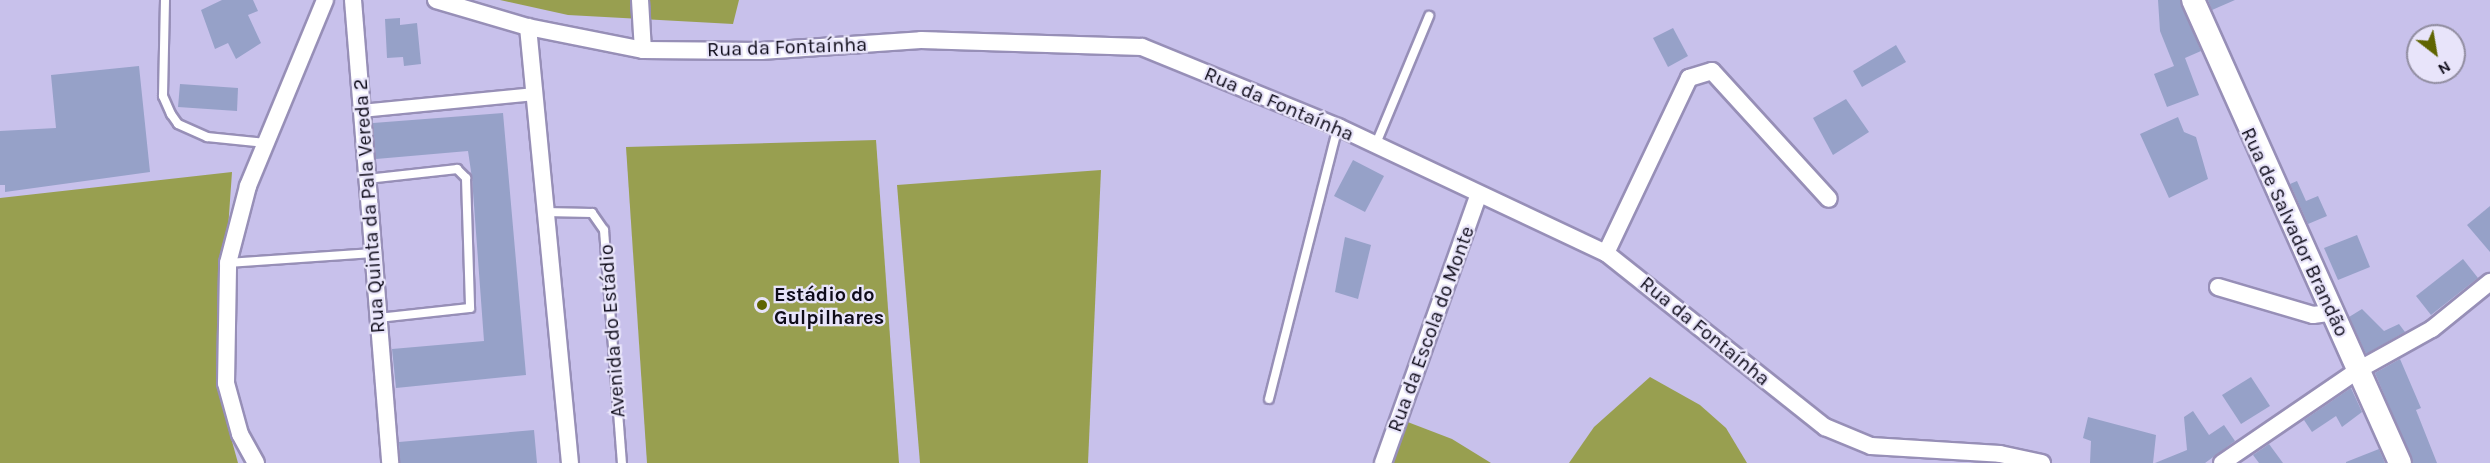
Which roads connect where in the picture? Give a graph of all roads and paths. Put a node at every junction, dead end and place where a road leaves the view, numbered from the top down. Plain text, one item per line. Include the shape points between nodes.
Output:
1 (165, 0) edge
2 (326, 0) edge
3 (353, 0) edge
4 (436, 0) edge
5 (640, 0) edge
6 (2193, 0) edge
7 (1429, 16) dead end
8 (528, 27) junction
9 (643, 50) junction
10 (534, 94) junction
11 (362, 111) junction
12 (1338, 127) junction
13 (267, 143) junction
14 (1375, 146) junction
15 (367, 179) junction
16 (1478, 196) junction
17 (1829, 199) dead end
18 (545, 212) junction
19 (373, 253) junction
20 (1605, 253) junction
21 (228, 262) junction
22 (2490, 282) edge
23 (2218, 287) dead end
24 (2330, 313) junction
25 (378, 318) junction
26 (2360, 369) junction
27 (1269, 399) dead end
28 (256, 463) edge
29 (390, 463) edge
30 (570, 463) edge
31 (622, 463) edge
32 (1383, 463) edge
33 (2042, 463) edge
34 (2222, 463) edge
35 (2400, 463) edge

1 - 13 lane via 163,96 178,124 207,137
2 - 13 street
3 - 11 street, Rua Quinta da Pala Vereda 2
4 - 8 street, Rua da Fontaínha
5 - 9 street
6 - 24 main road, Rua de Salvador Brandão
7 - 14 lane
8 - 9 street, Rua da Fontaínha
8 - 10 street
9 - 12 street, Rua da Fontaínha via 761,51 921,40 1142,47
10 - 11 street
10 - 18 street
11 - 15 street, Rua Quinta da Pala Vereda 2
12 - 14 street, Rua da Fontaínha
12 - 27 lane
13 - 21 street via 248,186
14 - 16 street, Rua da Fontaínha
15 - 19 street, Rua Quinta da Pala Vereda 2
15 - 25 lane via 457,169 466,178 470,308
16 - 20 street, Rua da Fontaínha
16 - 32 street, Rua da Escola do Monte
17 - 20 street via 1712,71 1689,78
18 - 30 street
18 - 31 lane, Avenida do Estádio via 592,213 604,230
19 - 21 lane
19 - 25 street, Rua Quinta da Pala Vereda 2
20 - 33 street, Rua da Fontaínha via 1825,427 1871,446 2000,454
21 - 28 street via 226,383 240,434
22 - 26 street via 2432,329
23 - 24 street via 2313,315
24 - 26 main road, Rua de Salvador Brandão
25 - 29 street, Rua Quinta da Pala Vereda 2
26 - 34 street
26 - 35 main road, Rua de Salvador Brandão

